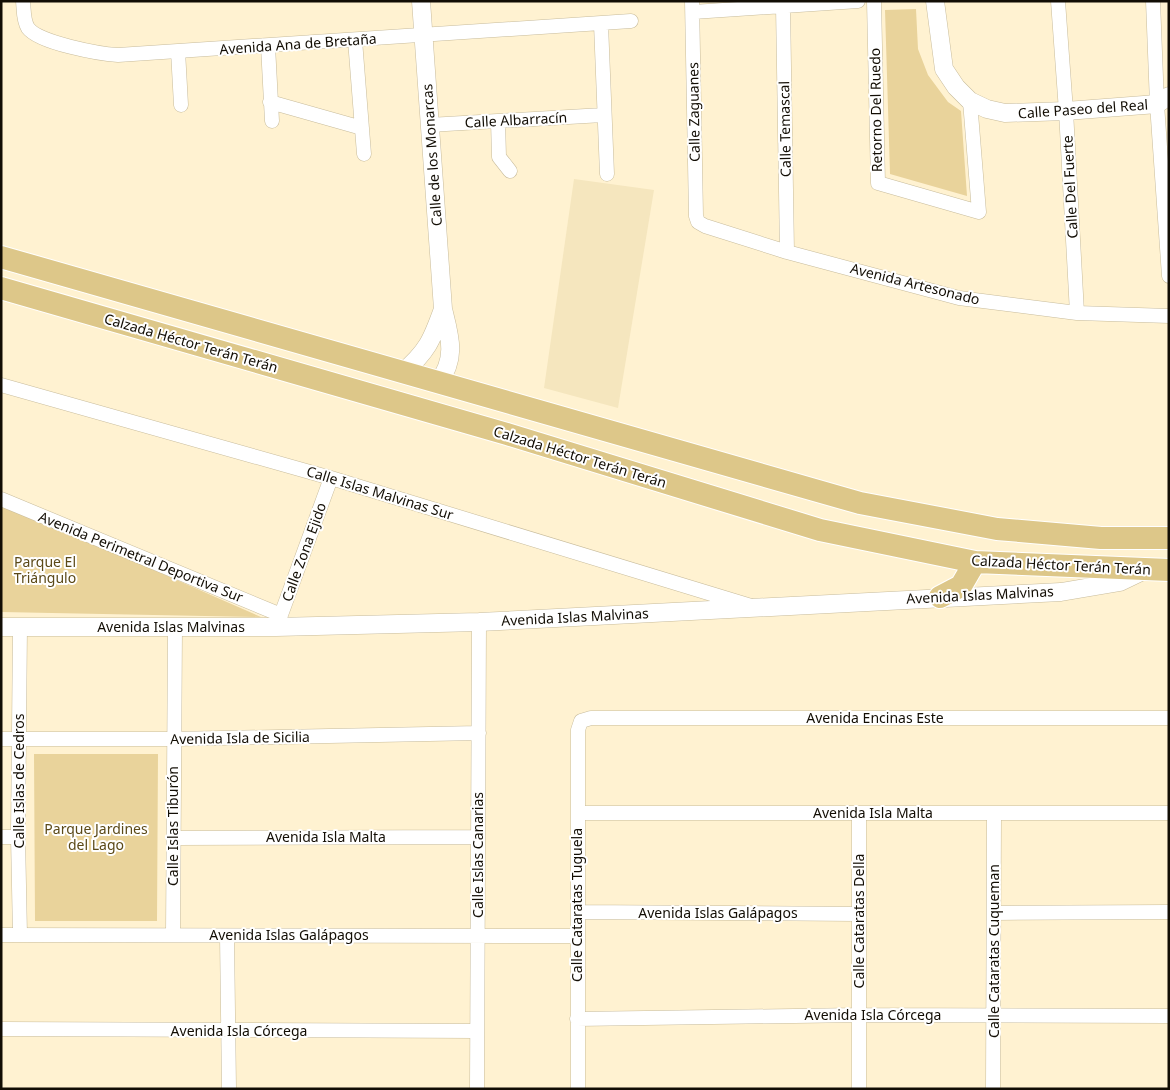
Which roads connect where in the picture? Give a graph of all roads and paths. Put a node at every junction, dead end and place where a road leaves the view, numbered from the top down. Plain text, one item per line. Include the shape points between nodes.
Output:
1 (23, 1) edge
2 (421, 1) edge
3 (858, 1) edge
4 (874, 1) edge
5 (935, 1) edge
6 (1058, 1) edge
7 (1153, 1) edge
8 (783, 6) junction
9 (692, 7) edge
10 (631, 21) dead end
11 (601, 24) junction
12 (422, 36) junction
13 (355, 40) junction
14 (268, 46) junction
15 (178, 51) junction
16 (970, 101) junction
17 (270, 102) junction
18 (1165, 103) edge
19 (181, 105) dead end
20 (1066, 112) junction
21 (603, 114) junction
22 (272, 121) dead end
23 (498, 121) junction
24 (429, 125) junction
25 (362, 128) junction
26 (364, 154) dead end
27 (510, 171) dead end
28 (607, 174) dead end
29 (698, 222) joint
30 (786, 252) junction
31 (1, 257) edge
32 (1169, 276) edge
33 (1, 288) edge
34 (443, 309) junction
35 (1077, 313) junction
36 (1169, 316) edge
37 (402, 373) junction
38 (438, 382) junction
39 (328, 383) junction
40 (1, 386) edge
41 (507, 434) junction
42 (618, 434) junction
43 (331, 478) junction
44 (1, 499) edge
45 (1169, 538) edge
46 (975, 562) junction
47 (1146, 570) junction
48 (1169, 570) edge
49 (940, 597) junction
50 (757, 608) junction
51 (279, 621) junction
52 (479, 622) junction
53 (1, 626) edge
54 (20, 626) junction
55 (175, 627) junction
56 (1169, 718) edge
57 (581, 721) joint
58 (479, 734) junction
59 (1, 739) edge
60 (19, 739) junction
61 (173, 739) junction
62 (578, 813) junction
63 (859, 813) junction
64 (1169, 813) edge
65 (994, 814) junction
66 (1, 837) edge
67 (18, 837) junction
68 (478, 837) junction
69 (173, 838) junction
70 (578, 912) junction
71 (1169, 912) edge
72 (994, 913) junction
73 (858, 914) junction
74 (20, 935) junction
75 (173, 935) junction
76 (478, 935) junction
77 (1, 936) edge
78 (227, 936) junction
79 (577, 936) junction
80 (859, 1015) junction
81 (994, 1015) junction
82 (1169, 1016) edge
83 (577, 1019) junction
84 (1, 1029) edge
85 (229, 1031) junction
86 (477, 1031) junction
87 (229, 1089) edge
88 (477, 1089) edge
89 (578, 1089) edge
90 (859, 1089) edge
91 (994, 1089) edge

1 - 15 street, Avenida Ana de Bretaña via 28,27 48,40 110,54
2 - 12 street, Calle de los Monarcas
3 - 8 street
4 - 16 street, Retorno Del Ruedo via 878,183 979,212
5 - 16 street, Calle Paseo del Real via 944,69
6 - 20 street, Calle Del Fuerte
7 - 18 street
8 - 9 street
8 - 30 street, Calle Temascal
9 - 29 street, Calle Zaguanes via 695,206
10 - 11 street, Avenida Ana de Bretaña
11 - 12 street, Avenida Ana de Bretaña
11 - 21 street
12 - 13 street, Avenida Ana de Bretaña
12 - 24 street, Calle de los Monarcas
13 - 14 street, Avenida Ana de Bretaña
13 - 25 street
14 - 15 street, Avenida Ana de Bretaña
14 - 17 street
15 - 19 street
16 - 20 street, Calle Paseo del Real via 1005,113
17 - 22 street
17 - 25 street
18 - 20 street, Calle Paseo del Real
18 - 32 street
20 - 35 street, Calle Del Fuerte
21 - 23 street, Calle Albarracín
21 - 28 street
23 - 24 street, Calle Albarracín
23 - 27 street via 499,156
24 - 34 street, Calle de los Monarcas
25 - 26 street
29 - 30 street, Avenida Artesonado
30 - 35 street, Avenida Artesonado via 959,298
31 - 37 main road
33 - 39 main road, Calzada Héctor Terán Terán
34 - 37 street, Calle de los Monarcas via 427,348
34 - 38 street, Calle de los Monarcas via 451,349 445,373
35 - 36 street, Avenida Artesonado
37 - 38 main road
38 - 39 main road via 432,388 413,392 400,392 358,381
38 - 42 main road
39 - 41 main road, Calzada Héctor Terán Terán
40 - 43 street, Calle Islas Malvinas Sur
41 - 42 main road via 519,426 530,425
41 - 46 main road, Calzada Héctor Terán Terán via 820,530
42 - 45 main road via 860,503 987,527 1102,538
43 - 50 street, Calle Islas Malvinas Sur
43 - 51 street, Calle Zona Ejido
44 - 51 street, Avenida Perimetral Deportiva Sur
46 - 47 main road, Calzada Héctor Terán Terán
46 - 49 main road via 961,586
47 - 48 main road, Calzada Héctor Terán Terán
47 - 49 street, Avenida Islas Malvinas via 1120,582 1061,592
49 - 50 street, Avenida Islas Malvinas
50 - 52 street, Avenida Islas Malvinas
51 - 52 street, Avenida Islas Malvinas
51 - 55 street, Avenida Islas Malvinas
52 - 58 street, Calle Islas Canarias
53 - 54 street, Avenida Islas Malvinas
54 - 55 street, Avenida Islas Malvinas
54 - 60 street, Calle Islas de Cedros
55 - 61 street, Calle Islas Tiburón
56 - 57 street, Avenida Encinas Este via 591,718
57 - 62 street, Calle Cataratas Tuguela via 578,730
58 - 61 street, Avenida Isla de Sicilia
58 - 68 street, Calle Islas Canarias
59 - 60 street, Avenida Isla de Sicilia
60 - 61 street, Avenida Isla de Sicilia
60 - 67 street, Calle Islas de Cedros
61 - 69 street, Calle Islas Tiburón
62 - 63 street, Avenida Isla Malta
62 - 70 street, Calle Cataratas Tuguela
63 - 65 street, Avenida Isla Malta
63 - 73 street, Calle Cataratas Della
64 - 65 street, Avenida Isla Malta
65 - 72 street, Calle Cataratas Cuqueman
66 - 67 street
67 - 74 street, Calle Islas de Cedros
68 - 69 street, Avenida Isla Malta
68 - 76 street, Calle Islas Canarias
69 - 75 street, Calle Islas Tiburón
70 - 73 street, Avenida Islas Galápagos
70 - 79 street, Calle Cataratas Tuguela
71 - 72 street
72 - 81 street, Calle Cataratas Cuqueman
73 - 80 street, Calle Cataratas Della
74 - 75 street, Avenida Islas Galápagos
74 - 77 street, Avenida Islas Galápagos
75 - 78 street, Avenida Islas Galápagos
76 - 78 street, Avenida Islas Galápagos
76 - 79 street, Avenida Islas Galápagos
76 - 86 street, Calle Islas Canarias
78 - 85 street
79 - 83 street, Calle Cataratas Tuguela
80 - 81 street, Avenida Isla Córcega
80 - 83 street, Avenida Isla Córcega
80 - 90 street, Calle Cataratas Della
81 - 82 street, Avenida Isla Córcega
81 - 91 street, Calle Cataratas Cuqueman
83 - 89 street, Calle Cataratas Tuguela
84 - 85 street, Avenida Isla Córcega
85 - 86 street, Avenida Isla Córcega
85 - 87 street
86 - 88 street, Calle Islas Canarias

